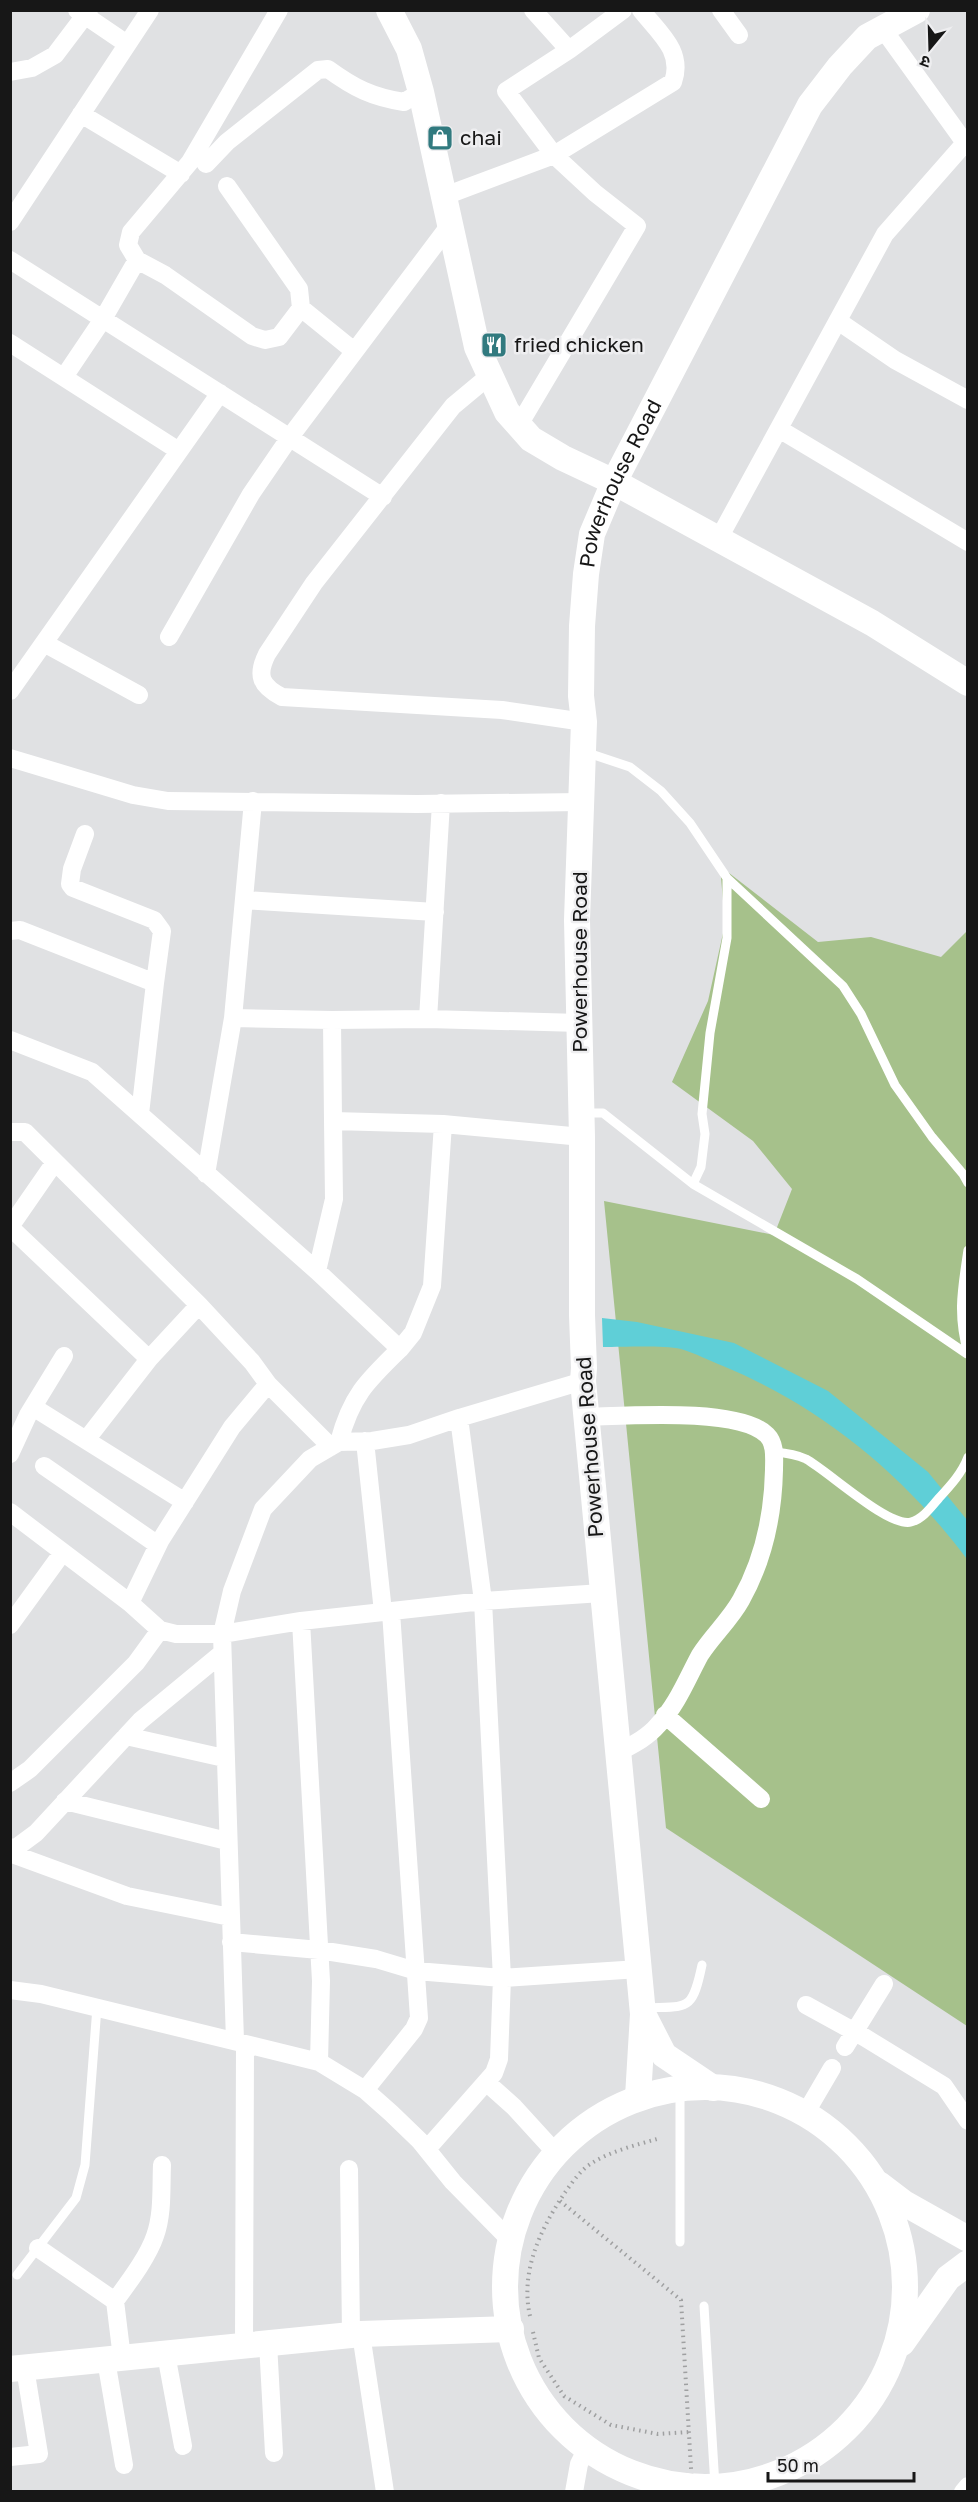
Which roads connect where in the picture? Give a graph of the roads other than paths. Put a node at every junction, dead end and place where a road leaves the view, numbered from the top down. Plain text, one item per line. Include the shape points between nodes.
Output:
1 (150, 10) edge
2 (279, 10) edge
3 (389, 10) edge
4 (533, 10) edge
5 (623, 10) edge
6 (640, 10) edge
7 (722, 10) edge
8 (917, 10) edge
9 (84, 13) edge
10 (883, 29) junction
11 (739, 35) dead end
12 (127, 44) junction
13 (569, 50) junction
14 (10, 72) edge
15 (421, 92) junction
16 (81, 114) junction
17 (966, 145) edge
18 (554, 155) junction
19 (206, 164) dead end
20 (181, 174) junction
21 (227, 186) dead end
22 (442, 197) junction
23 (10, 222) edge
24 (449, 226) junction
25 (10, 260) edge
26 (136, 260) junction
27 (301, 308) junction
28 (103, 319) junction
29 (838, 321) junction
30 (10, 343) edge
31 (354, 351) junction
32 (489, 376) junction
33 (64, 377) junction
34 (220, 393) junction
35 (968, 400) edge
36 (519, 425) junction
37 (779, 429) junction
38 (290, 437) junction
39 (179, 451) junction
40 (614, 482) junction
41 (383, 497) junction
42 (718, 540) junction
43 (968, 542) edge
44 (169, 637) dead end
45 (44, 643) junction
46 (968, 684) edge
47 (10, 691) edge
48 (139, 695) dead end
49 (585, 722) junction
50 (583, 751) junction
51 (10, 758) edge
52 (253, 801) junction
53 (581, 802) junction
54 (441, 803) junction
55 (84, 834) dead end
56 (727, 878) junction
57 (244, 900) junction
58 (435, 912) junction
59 (10, 931) edge
60 (155, 983) junction
61 (233, 1018) junction
62 (332, 1020) junction
63 (428, 1020) junction
64 (580, 1023) junction
65 (10, 1040) edge
66 (140, 1114) junction
67 (333, 1120) junction
68 (443, 1124) junction
69 (581, 1125) junction
70 (10, 1132) edge
71 (55, 1162) junction
72 (206, 1174) junction
73 (968, 1183) edge
74 (693, 1184) junction
75 (10, 1227) edge
76 (968, 1250) edge
77 (317, 1271) junction
78 (199, 1305) junction
79 (400, 1349) junction
80 (63, 1356) dead end
81 (149, 1359) junction
82 (583, 1374) junction
83 (268, 1384) junction
84 (33, 1407) junction
85 (585, 1417) junction
86 (459, 1418) junction
87 (86, 1440) junction
88 (365, 1441) junction
89 (335, 1444) junction
90 (775, 1452) junction
91 (10, 1454) edge
92 (968, 1456) edge
93 (44, 1466) dead end
94 (185, 1502) junction
95 (10, 1512) edge
96 (158, 1545) junction
97 (63, 1552) junction
98 (602, 1593) junction
99 (483, 1601) junction
100 (130, 1603) junction
101 (387, 1612) junction
102 (301, 1621) junction
103 (10, 1625) edge
104 (168, 1632) junction
105 (216, 1634) junction
106 (220, 1654) junction
107 (665, 1715) junction
108 (126, 1736) junction
109 (617, 1753) junction
110 (224, 1758) junction
111 (10, 1783) edge
112 (761, 1799) dead end
113 (65, 1801) junction
114 (227, 1841) junction
115 (13, 1853) edge
116 (230, 1917) junction
117 (231, 1942) junction
118 (319, 1950) junction
119 (702, 1965) dead end
120 (639, 1969) junction
121 (416, 1971) junction
122 (502, 1978) junction
123 (884, 1984) dead end
124 (10, 1990) edge
125 (806, 2005) dead end
126 (97, 2007) junction
127 (643, 2011) junction
128 (849, 2039) junction
129 (240, 2042) junction
130 (319, 2062) junction
131 (832, 2068) dead end
132 (486, 2082) junction
133 (713, 2088) junction
134 (680, 2089) junction
135 (366, 2090) junction
136 (638, 2097) junction
137 (805, 2114) junction
138 (968, 2121) edge
139 (427, 2149) junction
140 (556, 2153) junction
141 (162, 2165) dead end
142 (349, 2169) dead end
143 (874, 2180) junction
144 (968, 2239) edge
145 (510, 2240) junction
146 (680, 2242) dead end
147 (38, 2248) junction
148 (968, 2263) edge
149 (16, 2275) dead end
150 (116, 2301) junction
151 (704, 2306) dead end
152 (525, 2326) junction
153 (356, 2335) junction
154 (256, 2344) junction
155 (895, 2353) junction
156 (166, 2354) junction
157 (114, 2359) junction
158 (18, 2368) edge
159 (183, 2446) dead end
160 (587, 2448) junction
161 (274, 2453) dead end
162 (10, 2457) edge
163 (124, 2466) dead end
164 (652, 2485) edge
165 (968, 2486) edge
166 (716, 2487) edge
167 (385, 2492) edge
168 (574, 2492) edge
169 (963, 2492) edge

1 - 12 street
2 - 20 street
3 - 15 main road via 409,49
4 - 13 street
5 - 13 street
6 - 18 street via 675,53 678,69 673,82
7 - 11 street
8 - 10 main road, Powerhouse Road
9 - 12 street
9 - 14 street via 55,55 32,68
10 - 17 street
10 - 40 main road, Powerhouse Road via 867,37 810,105
12 - 16 street
13 - 18 street via 501,85
15 - 19 street via 404,102 386,99 352,87 328,69 318,70 227,142
15 - 22 main road
16 - 20 street
16 - 23 street
17 - 29 street via 885,234
18 - 22 street
18 - 36 street via 637,226
20 - 26 street via 131,232 128,245
21 - 27 street via 292,277 299,289
22 - 24 main road
24 - 31 street
24 - 32 main road via 477,347
25 - 28 street
26 - 27 street via 165,275 252,336 265,340 279,337
26 - 28 street
27 - 31 street
28 - 33 street
28 - 34 street
29 - 35 street via 905,366
29 - 37 street
30 - 33 street
31 - 38 street
32 - 36 main road via 507,412
32 - 41 street via 453,406
33 - 39 street
34 - 38 street
34 - 39 street
36 - 40 main road via 531,439
37 - 42 street
37 - 43 street
38 - 41 street
38 - 44 street via 251,494
39 - 45 street
40 - 42 main road
40 - 49 main road, Powerhouse Road via 592,534 586,574 581,696
41 - 49 street via 314,583 267,654 261,680 268,690 282,697 502,710
42 - 46 main road via 872,623
45 - 47 street
45 - 48 street
49 - 50 main road, Powerhouse Road
50 - 53 main road, Powerhouse Road
50 - 56 lane via 630,767 661,791 690,823
51 - 52 street via 133,795 168,801
52 - 54 street
52 - 57 street
53 - 54 street
53 - 64 main road, Powerhouse Road via 577,920
54 - 58 street
55 - 60 street via 70,884 154,920 162,931
56 - 73 lane via 843,986 895,1084
56 - 74 lane via 726,938 702,1114 705,1134 701,1167
57 - 58 street
57 - 61 street
58 - 63 street
59 - 60 street via 20,930
60 - 66 street
61 - 62 street
61 - 72 street
62 - 63 street
62 - 67 street
63 - 64 street
64 - 69 main road, Powerhouse Road
65 - 66 street via 92,1072
66 - 72 street
67 - 68 street
67 - 77 street via 334,1199
68 - 69 street
68 - 79 street via 432,1286 413,1333
69 - 74 lane via 603,1113
69 - 82 main road, Powerhouse Road
70 - 71 street via 25,1132
71 - 75 street
71 - 78 street
72 - 77 street
74 - 76 lane via 857,1279 968,1354 960,1302
75 - 81 street
77 - 79 street
78 - 81 street
78 - 83 street
79 - 89 street via 363,1386
80 - 84 street
81 - 87 street
82 - 85 main road, Powerhouse Road
82 - 86 street
83 - 89 street
83 - 94 street via 232,1427
84 - 87 street
84 - 91 street
85 - 90 street via 713,1416 758,1429 769,1436
85 - 98 main road, Powerhouse Road
86 - 88 street via 409,1435
86 - 99 street
87 - 94 street
88 - 89 street
88 - 101 street
89 - 105 street via 310,1459 263,1509
90 - 92 lane via 807,1460 897,1521 911,1522 925,1514 958,1476
90 - 107 street via 772,1506 751,1579
93 - 96 street
94 - 96 street
95 - 97 street
96 - 100 street
97 - 100 street
97 - 103 street
98 - 99 street
98 - 109 main road, Powerhouse Road
99 - 101 street
99 - 122 street
100 - 104 street
101 - 102 street
101 - 121 street
102 - 105 street
102 - 118 street
104 - 105 street
104 - 111 street
105 - 106 street
106 - 108 street
106 - 110 street
107 - 109 street via 647,1736
107 - 112 street
108 - 110 street
108 - 113 street
109 - 120 main road, Powerhouse Road
110 - 114 street
113 - 114 street
113 - 115 street
114 - 116 street
115 - 116 street via 127,1896
116 - 117 street
117 - 118 street
117 - 129 street
118 - 121 street via 376,1959
118 - 130 street
119 - 127 lane via 690,2002 684,2007
120 - 122 street
120 - 127 main road, Powerhouse Road
121 - 122 street
121 - 135 street via 419,2018
122 - 132 street via 499,2059
123 - 128 street
124 - 126 street
125 - 128 street
126 - 129 street
126 - 147 lane via 85,2165 76,2198
127 - 133 main road via 664,2055
127 - 136 main road
128 - 138 street via 944,2086
129 - 130 street
129 - 154 street
130 - 135 street
131 - 137 street
132 - 139 street
132 - 140 street
133 - 134 main road
133 - 137 main road via 741,2090 778,2100
134 - 136 main road
134 - 146 lane
135 - 139 street
136 - 140 main road via 597,2117
137 - 143 main road via 839,2138
139 - 145 street via 453,2182
140 - 145 main road via 536,2178 516,2217
141 - 150 street via 155,2237
142 - 153 street
143 - 144 main road via 904,2203
143 - 155 main road via 896,2224 903,2256 906,2306
145 - 152 main road via 504,2298
147 - 149 lane
147 - 150 street
148 - 155 main road via 948,2278
150 - 157 street
151 - 166 lane
152 - 153 main road
152 - 160 main road via 519,2364 554,2418
153 - 154 main road
153 - 167 street
154 - 156 main road
154 - 161 street
155 - 166 main road via 881,2384 852,2423 809,2458 770,2476
156 - 157 main road
156 - 159 street
157 - 158 main road
157 - 163 street
158 - 162 street via 39,2454
160 - 164 main road
160 - 168 street via 579,2464
164 - 166 main road
165 - 169 street

